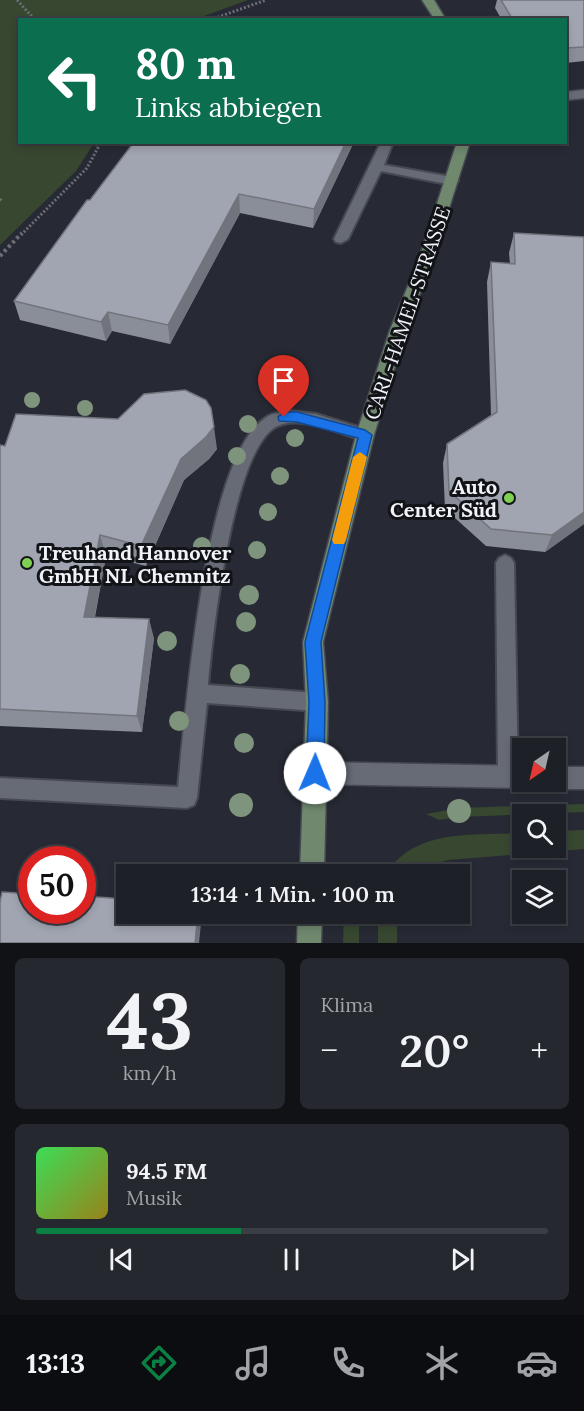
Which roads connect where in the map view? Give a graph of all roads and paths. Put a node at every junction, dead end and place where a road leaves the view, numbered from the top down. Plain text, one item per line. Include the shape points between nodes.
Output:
1 (17, 0) edge
2 (266, 0) edge
3 (428, 0) edge
4 (33, 18) edge
5 (216, 18) edge
6 (440, 18) edge
7 (584, 94) edge
8 (567, 96) edge
9 (100, 144) edge
10 (386, 144) edge
11 (463, 144) edge
12 (377, 167) junction
13 (452, 181) junction
14 (341, 239) dead end
15 (0, 256) edge
16 (365, 435) junction
17 (505, 563) dead end
18 (198, 693) junction
19 (317, 702) junction
20 (513, 738) edge
21 (315, 773) junction
22 (512, 777) edge
23 (566, 778) edge
24 (584, 778) edge
25 (0, 788) edge
26 (312, 864) edge
27 (310, 924) edge
28 (309, 943) edge

1 - 4 path
2 - 5 path
3 - 6 main road
7 - 8 street
9 - 15 path via 87,168
10 - 12 lane
11 - 13 main road, CARL-HAMEL-STRASSE
12 - 13 lane
12 - 14 lane
13 - 16 main road, CARL-HAMEL-STRASSE
16 - 18 lane via 284,417 269,423 257,436 222,530
16 - 19 main road, CARL-HAMEL-STRASSE via 313,642
17 - 20 lane
18 - 19 lane
18 - 25 lane via 187,798
19 - 21 main road, CARL-HAMEL-STRASSE
21 - 22 street
21 - 26 main road, CARL-HAMEL-STRASSE
23 - 24 street
27 - 28 main road

